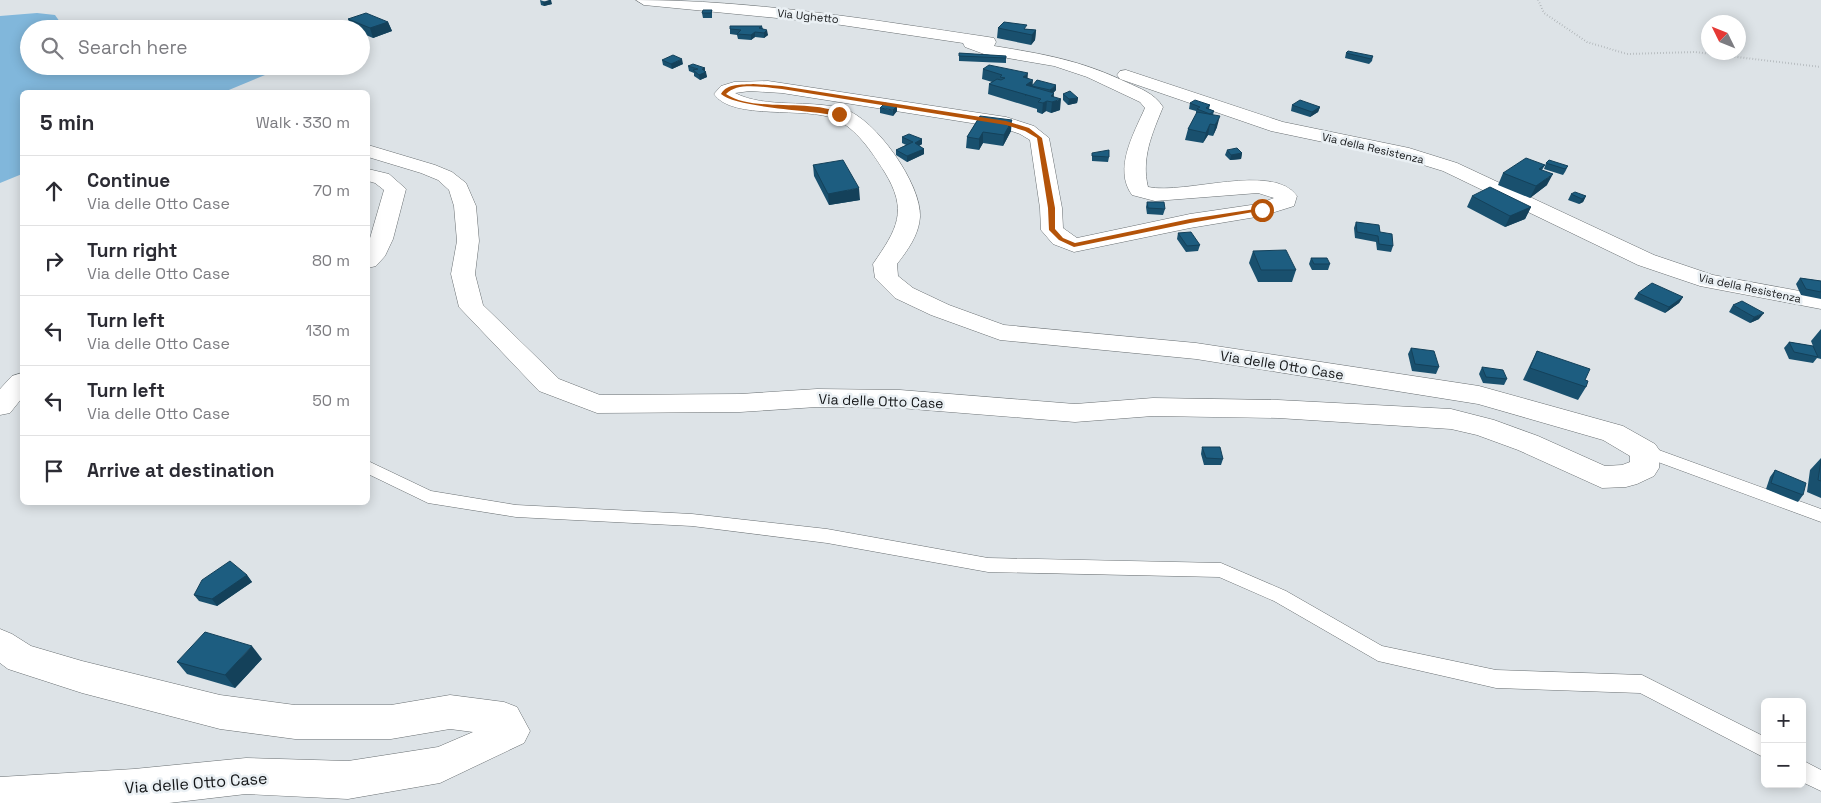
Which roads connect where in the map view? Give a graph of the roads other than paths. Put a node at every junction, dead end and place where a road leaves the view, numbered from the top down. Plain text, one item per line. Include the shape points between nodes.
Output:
1 (644, 0) edge
2 (971, 39) junction
3 (370, 152) edge
4 (370, 175) edge
5 (370, 260) edge
6 (1821, 302) edge
7 (20, 384) edge
8 (0, 406) edge
9 (1645, 451) junction
10 (370, 468) edge
11 (1821, 516) edge
12 (0, 644) edge
13 (1761, 746) edge
14 (1806, 772) edge
15 (1821, 781) edge
16 (0, 796) edge

1 - 2 street, Via Ughetto via 828,18
2 - 6 street, Via della Resistenza via 1064,56 1278,127 1409,154 1450,167 1646,260 1708,280
2 - 9 street, Via delle Otto Case via 970,43 984,49 1022,54 1093,73 1146,98 1154,106 1139,143 1134,170 1139,191 1150,195 1182,195 1262,187 1280,190 1286,201 1262,210 1074,245 1052,230 1052,208 1039,138 1027,130 1006,123 782,88 733,87 723,94 749,103 839,114 858,125 899,174 910,203 908,226 899,248 885,264 888,278 904,293 940,310 1000,332 1196,351 1479,395 1613,433
3 - 9 street, Via delle Otto Case via 428,169 445,176 458,187 465,206 468,241 463,274 471,307 549,385 597,404 900,399 1075,412 1153,407 1278,409 1451,418 1528,443 1602,477 1626,476 1644,468
4 - 5 street via 382,178 395,189 380,239
7 - 8 street
9 - 11 lane
10 - 13 lane via 428,497 516,511 692,520 817,534 988,565 1221,570 1280,596 1378,653 1496,679 1642,684
12 - 16 street, Via delle Otto Case via 20,658 220,712 295,722 391,722 450,712 504,719 511,731 440,765 348,780 246,776 134,788
14 - 15 lane

